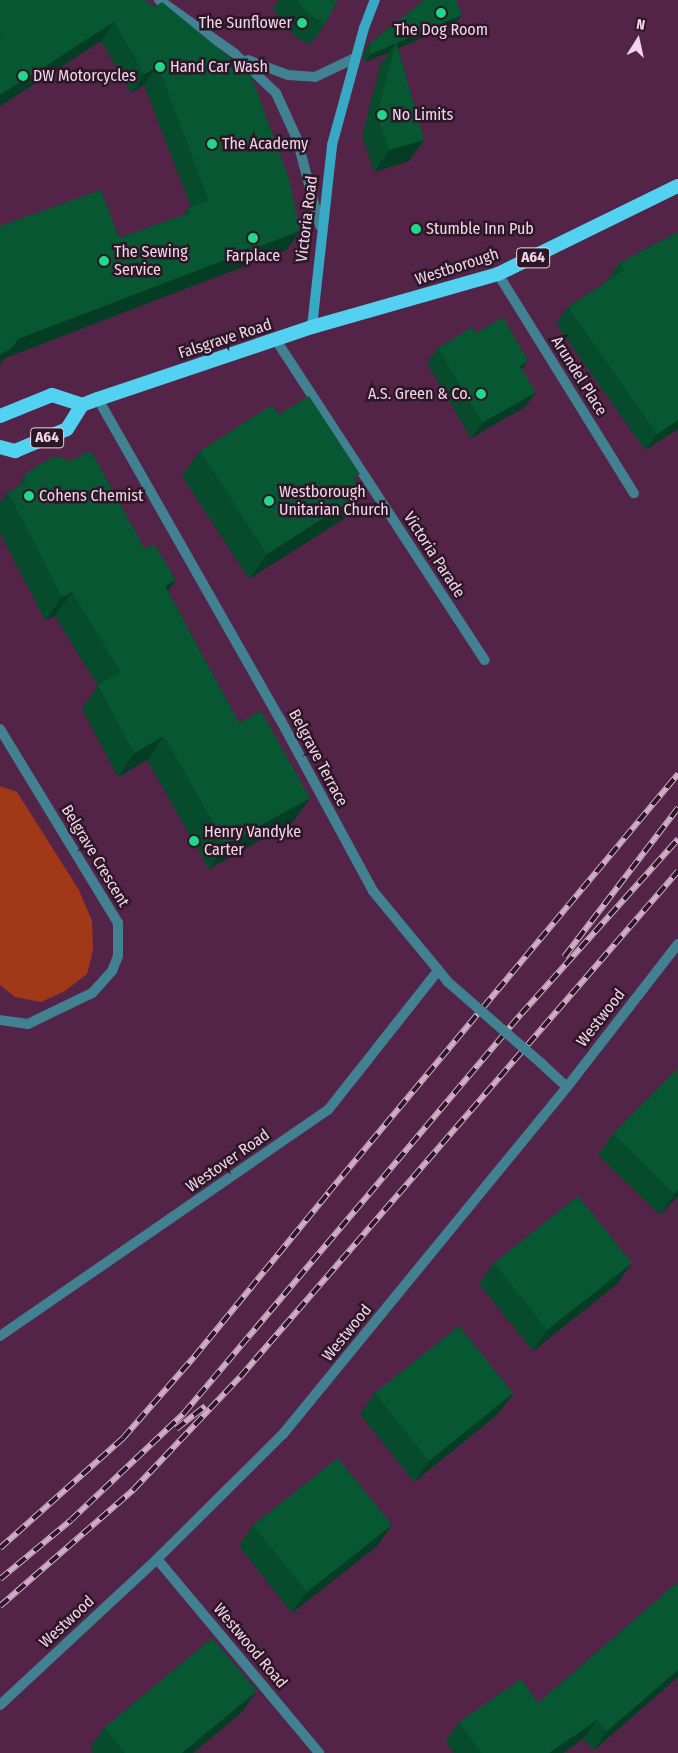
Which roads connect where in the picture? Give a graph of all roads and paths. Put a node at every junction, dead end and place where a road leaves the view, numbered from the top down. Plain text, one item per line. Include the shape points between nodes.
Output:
1 (159, 0) edge
2 (375, 0) edge
3 (234, 52) junction
4 (355, 58) junction
5 (678, 186) edge
6 (320, 226) junction
7 (498, 274) junction
8 (380, 310) joint
9 (312, 328) junction
10 (276, 340) junction
11 (98, 399) junction
12 (82, 405) junction
13 (0, 416) edge
14 (0, 447) edge
15 (634, 493) dead end
16 (485, 660) dead end
17 (0, 729) edge
18 (678, 944) edge
19 (437, 972) junction
20 (0, 1020) edge
21 (567, 1086) junction
22 (0, 1336) edge
23 (157, 1559) junction
24 (0, 1705) edge
25 (319, 1753) edge

1 - 3 street
2 - 4 main road, Victoria Road
3 - 4 street via 261,68 315,77
3 - 6 street via 276,93 297,139
4 - 6 main road, Victoria Road via 332,145
5 - 7 highway, Westborough / A64
6 - 9 main road, Victoria Road
7 - 8 highway, Westborough / A64
7 - 15 street, Arundel Place
8 - 9 highway, Falsgrave Road / A64
9 - 10 highway, Falsgrave Road / A64
10 - 11 highway, Falsgrave Road / A64
10 - 16 street, Victoria Parade
11 - 12 highway, Falsgrave Road / A64
11 - 19 street, Belgrave Terrace via 280,719 373,891
12 - 13 highway, A64 via 52,395
12 - 14 highway, A64 via 67,430 14,451
17 - 20 street, Belgrave Crescent via 118,924 118,956 112,971 92,993 28,1024
18 - 21 street, Westwood
19 - 21 street, Belgrave Terrace, bridge
19 - 22 street, Westover Road via 328,1110
21 - 23 street, Westwood via 283,1434
23 - 24 street, Westwood
23 - 25 street, Westwood Road

